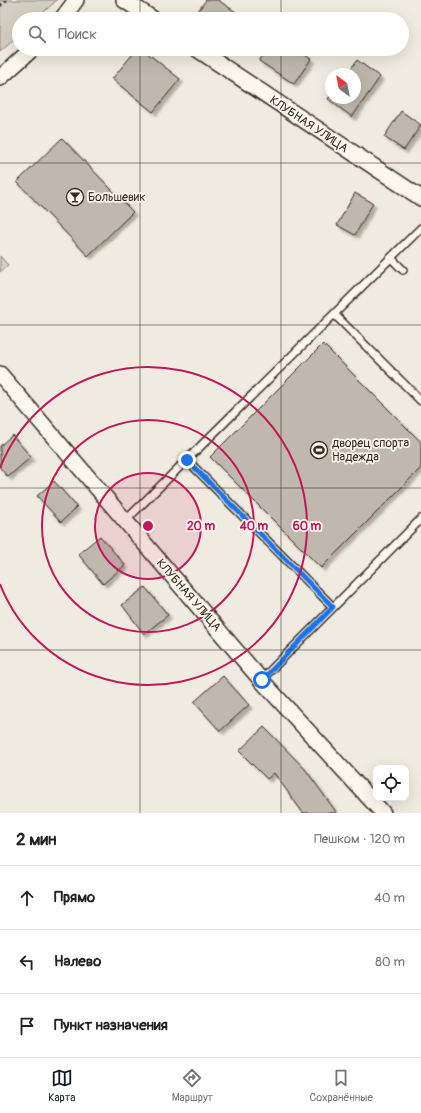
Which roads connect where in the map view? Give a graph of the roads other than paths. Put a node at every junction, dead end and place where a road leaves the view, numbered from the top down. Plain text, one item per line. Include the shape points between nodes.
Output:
1 (76, 0) edge
2 (124, 0) edge
3 (67, 12) edge
4 (142, 12) edge
5 (24, 56) edge
6 (208, 56) edge
7 (0, 78) edge
8 (421, 198) edge
9 (421, 228) edge
10 (391, 258) junction
11 (403, 270) dead end
12 (334, 314) junction
13 (0, 374) edge
14 (421, 401) edge
15 (187, 460) junction
16 (421, 519) edge
17 (126, 520) junction
18 (333, 607) junction
19 (262, 680) junction
20 (383, 813) edge

1 - 3 street
2 - 4 street
5 - 7 street
6 - 8 street, КЛУБНАЯ УЛИЦА
9 - 10 lane
10 - 11 lane
10 - 12 lane
12 - 14 lane
12 - 15 lane
13 - 17 street, КЛУБНАЯ УЛИЦА
15 - 17 lane
15 - 18 lane
16 - 18 lane
17 - 19 street, КЛУБНАЯ УЛИЦА
18 - 19 lane
19 - 20 street, КЛУБНАЯ УЛИЦА

